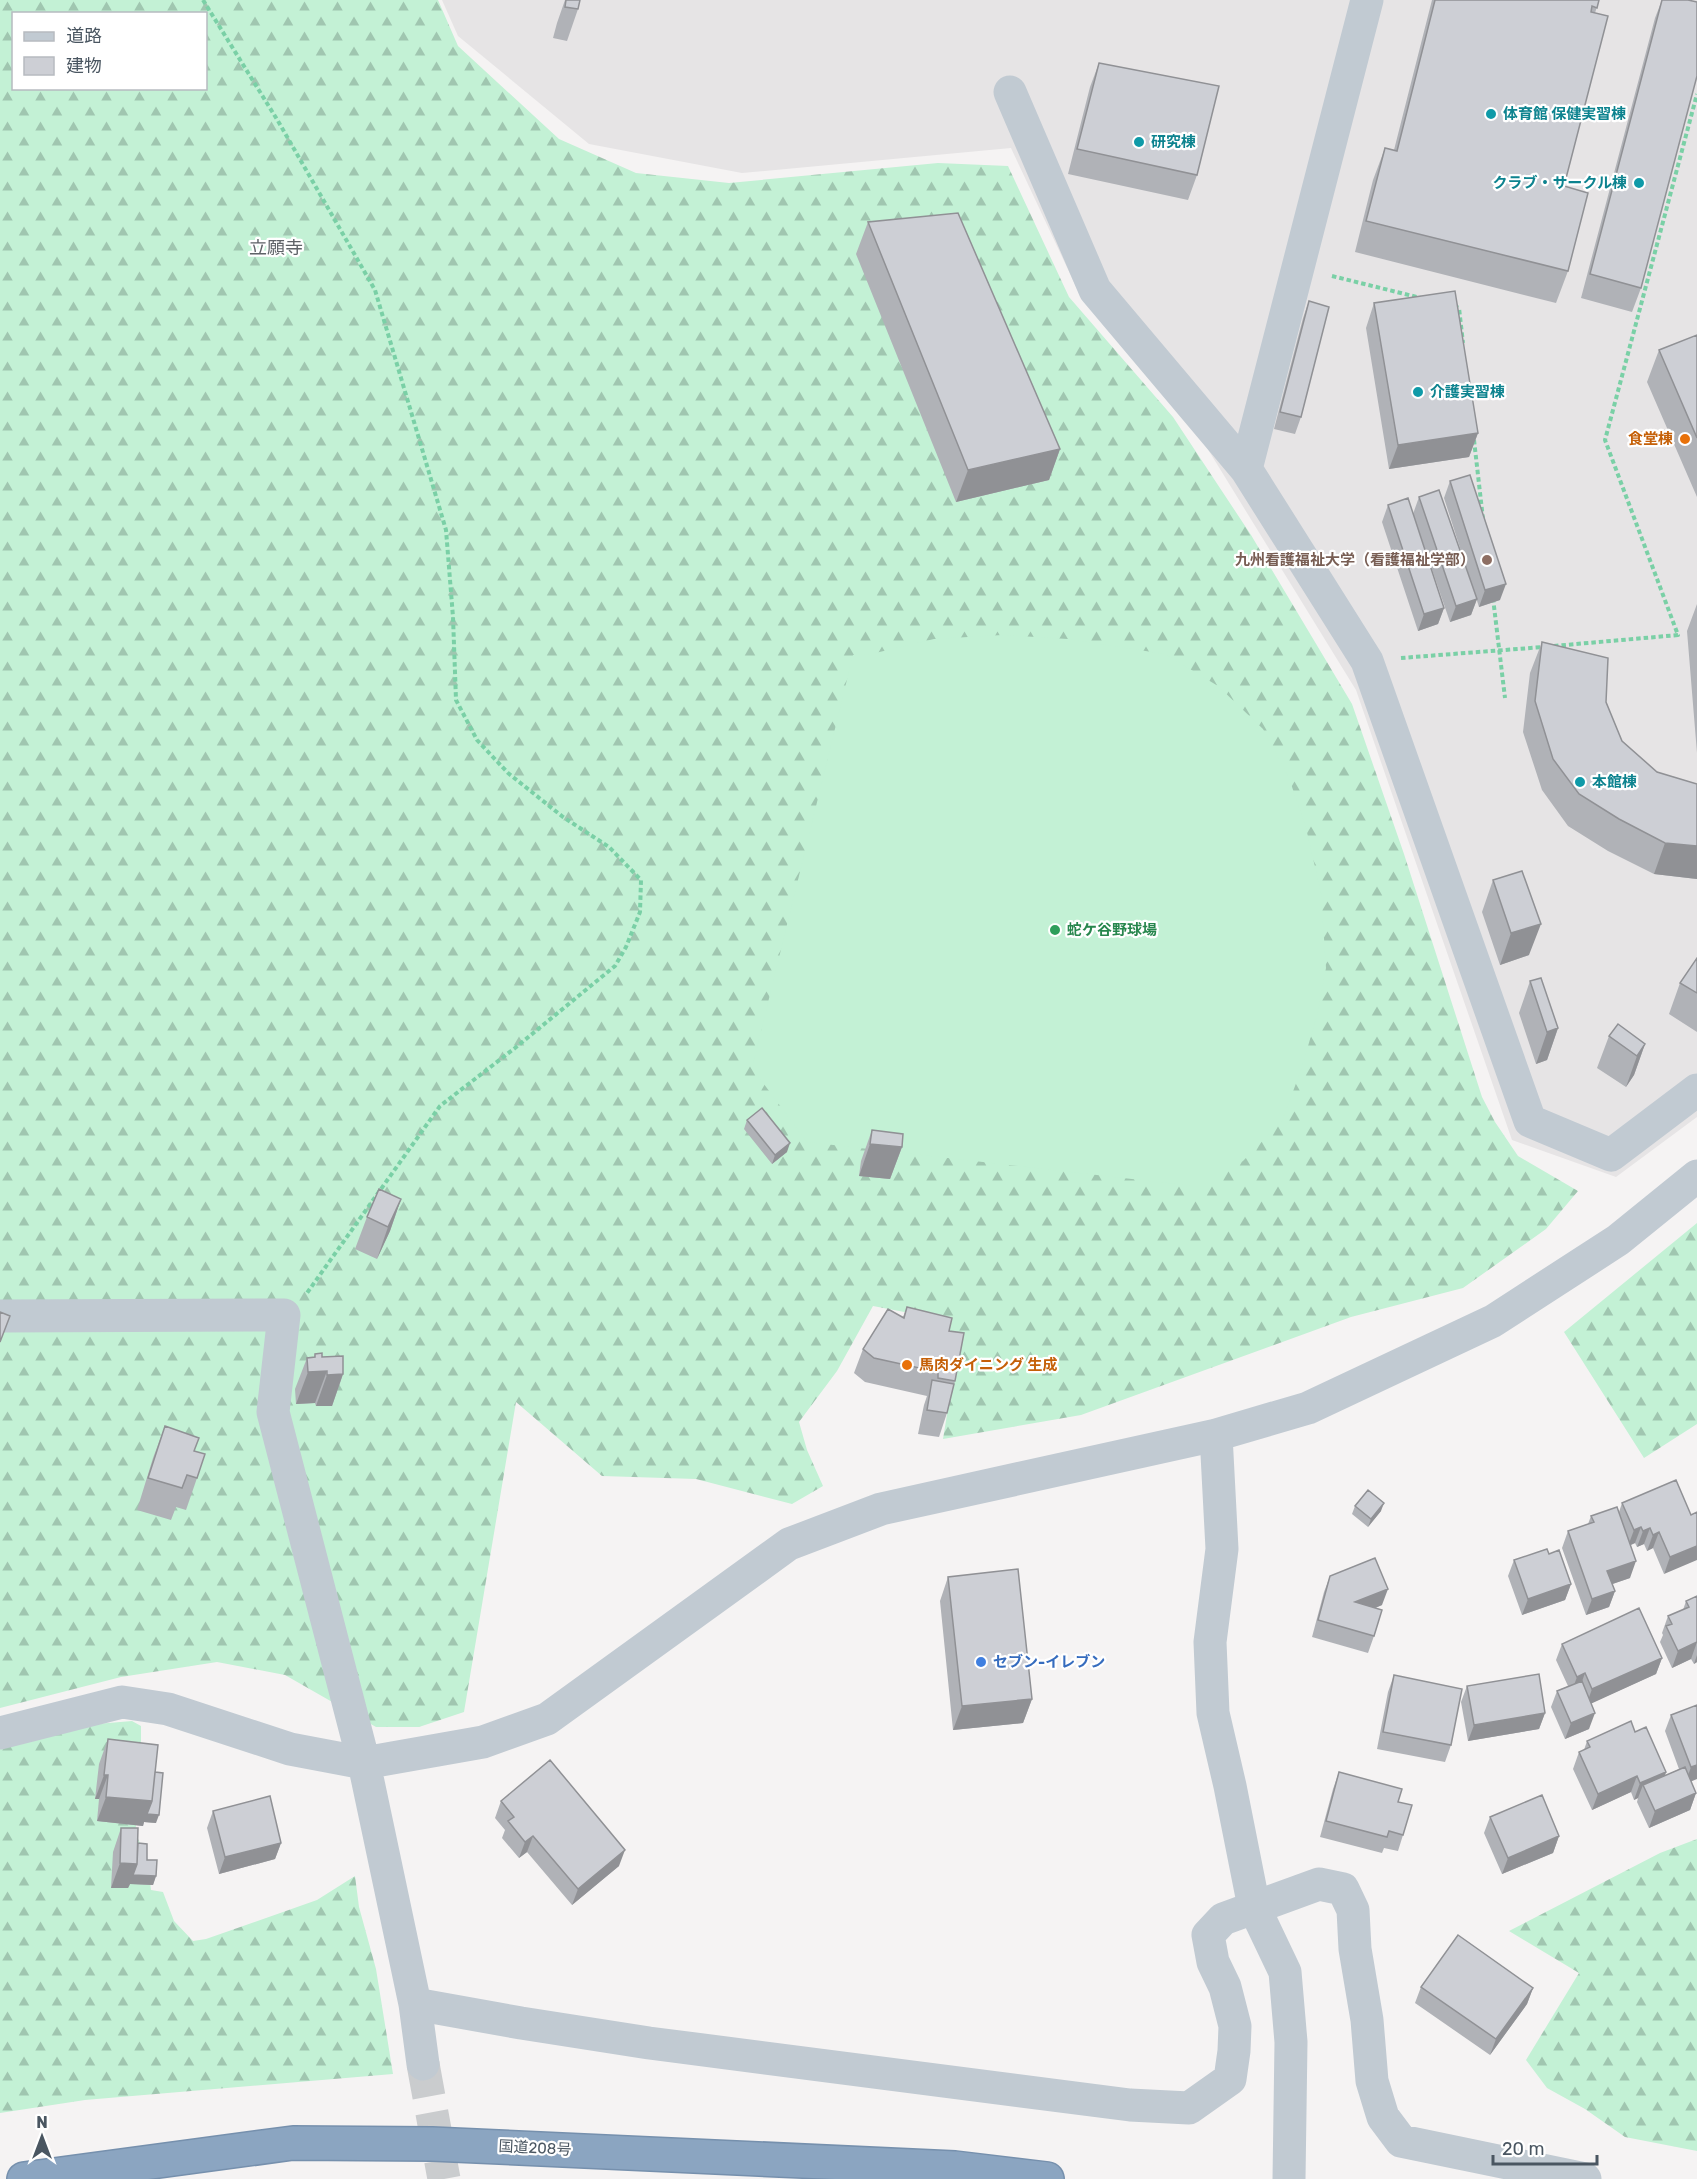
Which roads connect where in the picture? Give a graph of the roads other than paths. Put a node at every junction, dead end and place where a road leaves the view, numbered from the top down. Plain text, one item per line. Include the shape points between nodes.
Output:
1 (1367, 0) edge
2 (1010, 92) dead end
3 (1246, 469) junction
4 (1697, 1090) edge
5 (1697, 1176) edge
6 (0, 1316) edge
7 (1216, 1435) junction
8 (0, 1733) edge
9 (364, 1763) junction
10 (1254, 1906) junction
11 (415, 2004) junction
12 (423, 2064) tunnel mouth
13 (24, 2179) edge
14 (1047, 2179) edge
15 (1289, 2179) edge
16 (1585, 2179) edge

1 - 3 street
2 - 3 street via 1095,290
3 - 4 street via 1368,661 1530,1121 1611,1155
5 - 7 street via 1618,1240 1493,1322 1308,1408
6 - 9 street via 284,1315 273,1412
7 - 9 street via 881,1509 789,1544 547,1719 483,1742
7 - 10 street via 1222,1549 1210,1642 1213,1713
8 - 9 street via 122,1702 168,1709 290,1749
9 - 11 street
10 - 11 street via 1223,1919 1208,1935 1235,2026 1234,2051 1230,2079 1189,2108 1130,2105 649,2043
10 - 15 street via 1285,1972 1291,2042
10 - 16 street via 1319,1884 1343,1889 1353,1910 1372,2081 1383,2117 1401,2141
11 - 12 street
13 - 14 highway, 国道208号 via 293,2143 432,2144 943,2167

